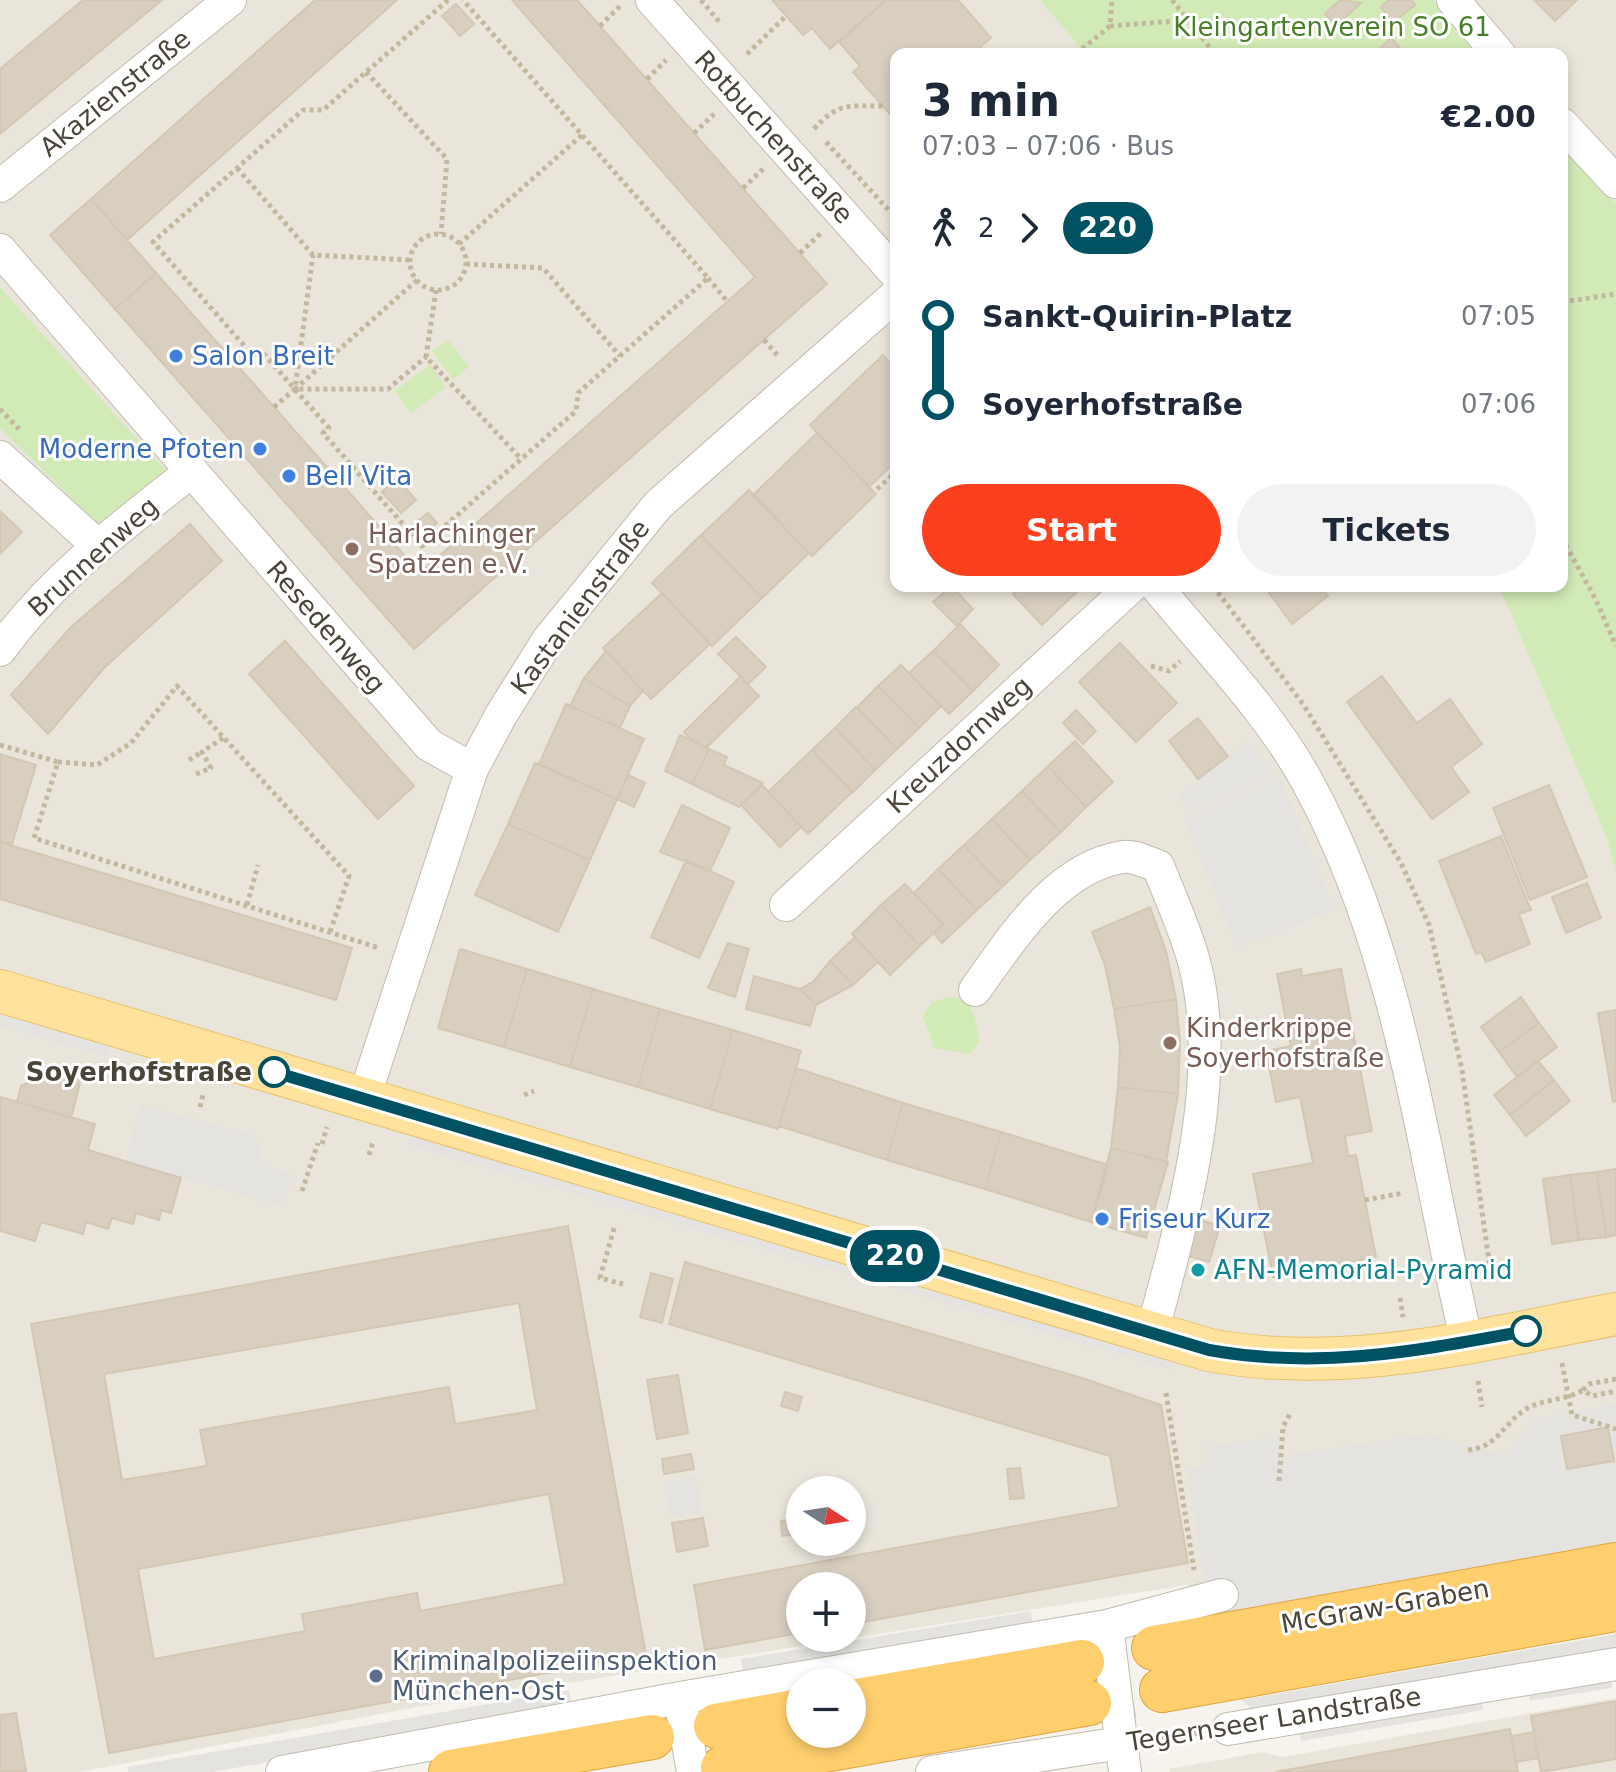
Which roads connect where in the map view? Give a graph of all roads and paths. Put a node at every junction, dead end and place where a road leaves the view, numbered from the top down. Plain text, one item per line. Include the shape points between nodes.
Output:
1 (230, 0) edge
2 (448, 0) edge
3 (463, 0) edge
4 (626, 0) edge
5 (652, 0) edge
6 (1112, 0) edge
7 (1172, 0) edge
8 (1453, 0) edge
9 (786, 16) dead end
10 (1188, 20) junction
11 (600, 26) dead end
12 (1110, 26) junction
13 (1083, 48) edge
14 (1210, 48) edge
15 (1494, 48) edge
16 (747, 54) dead end
17 (366, 72) junction
18 (883, 106) dead end
19 (814, 129) dead end
20 (1568, 130) edge
21 (582, 135) junction
22 (237, 168) junction
23 (1616, 182) edge
24 (0, 186) edge
25 (441, 234) junction
26 (459, 244) junction
27 (0, 250) edge
28 (313, 255) junction
29 (411, 260) junction
30 (466, 264) junction
31 (890, 267) edge
32 (708, 278) junction
33 (417, 280) junction
34 (436, 290) junction
35 (1616, 294) edge
36 (890, 300) edge
37 (727, 301) dead end
38 (1568, 301) edge
39 (620, 356) junction
40 (426, 357) junction
41 (295, 389) junction
42 (274, 407) dead end
43 (0, 457) edge
44 (521, 459) junction
45 (192, 471) junction
46 (890, 477) edge
47 (877, 489) dead end
48 (98, 546) junction
49 (1568, 549) edge
50 (1125, 592) edge
51 (1161, 592) edge
52 (1616, 646) edge
53 (0, 650) edge
54 (223, 738) junction
55 (0, 745) edge
56 (202, 752) junction
57 (189, 760) dead end
58 (58, 762) junction
59 (472, 769) junction
60 (196, 774) dead end
61 (258, 865) dead end
62 (247, 905) junction
63 (786, 905) dead end
64 (330, 932) junction
65 (370, 945) dead end
66 (975, 990) dead end
67 (0, 991) edge
68 (534, 1091) dead end
69 (203, 1095) dead end
70 (524, 1095) dead end
71 (364, 1098) junction
72 (200, 1107) dead end
73 (318, 1143) dead end
74 (302, 1191) dead end
75 (1383, 1197) dead end
76 (1365, 1200) dead end
77 (614, 1228) dead end
78 (623, 1284) dead end
79 (1616, 1314) edge
80 (1152, 1333) junction
81 (1467, 1342) junction
82 (1559, 1349) dead end
83 (1616, 1379) edge
84 (1478, 1381) dead end
85 (1583, 1390) junction
86 (1616, 1391) edge
87 (1166, 1393) dead end
88 (1569, 1398) junction
89 (1482, 1407) dead end
90 (1291, 1412) dead end
91 (1616, 1429) edge
92 (1468, 1450) dead end
93 (1279, 1481) dead end
94 (1616, 1565) edge
95 (1210, 1599) joint
96 (1616, 1609) edge
97 (1107, 1626) junction
98 (1154, 1648) tunnel mouth
99 (1616, 1664) edge
100 (1162, 1690) tunnel mouth
101 (680, 1698) junction
102 (866, 1701) edge
103 (786, 1714) edge
104 (716, 1726) dead end
105 (1228, 1729) joint
106 (866, 1734) edge
107 (652, 1737) dead end
108 (803, 1748) edge
109 (1123, 1757) edge
110 (708, 1770) edge
111 (282, 1772) edge
112 (451, 1772) edge
113 (932, 1772) edge

1 - 24 street, Akazienstraße
2 - 17 path
3 - 21 path
4 - 11 path
5 - 31 street, Rotbuchenstraße
6 - 12 path
7 - 10 path
8 - 15 street
9 - 16 path
10 - 12 path
10 - 14 path
12 - 13 path
17 - 22 path via 323,110 303,110
17 - 25 path via 447,159
18 - 19 path via 845,105 830,111
20 - 23 street
21 - 26 path
21 - 32 path
22 - 28 path
22 - 41 path via 153,242 256,359 263,353
25 - 26 path
25 - 29 path via 420,241
26 - 30 path
27 - 45 street, Resedenweg
28 - 29 path
28 - 41 path
29 - 33 path
30 - 34 path via 456,283
30 - 39 path via 543,268
32 - 37 path
32 - 39 path
33 - 34 path
33 - 41 path
34 - 40 path
35 - 38 path
36 - 59 street, Kastanienstraße via 658,505 548,640
39 - 44 path via 578,393 576,411
40 - 41 path via 388,389
40 - 44 path
41 - 42 path
41 - 44 path via 329,428 323,433 422,546
43 - 48 street
45 - 48 street, Brunnenweg
45 - 59 street, Resedenweg via 429,745
46 - 47 path
48 - 53 street, Brunnenweg via 41,598
49 - 52 path
50 - 63 street, Kreuzdornweg
51 - 81 street via 1298,767 1345,855 1391,992
54 - 56 path
54 - 58 path via 177,686 131,743 97,765
54 - 64 path via 349,876
55 - 58 path
56 - 57 path
56 - 60 path via 211,768
58 - 62 path via 34,838
59 - 71 street, Kastanienstraße
61 - 62 path
62 - 64 path
64 - 65 path
66 - 80 street via 1025,924 1085,870 1125,856 1158,866 1194,960 1204,1037 1199,1131
67 - 71 main road
68 - 70 path
69 - 72 path
71 - 80 main road
73 - 74 path
75 - 76 path
77 - 78 path via 600,1278
79 - 81 main road
80 - 81 main road via 1209,1350 1286,1361 1350,1359
82 - 88 path
83 - 85 path
84 - 89 path
85 - 86 path via 1592,1396
85 - 88 path
87 - 95 path
88 - 91 path via 1572,1415
88 - 92 path via 1525,1409 1485,1448
90 - 93 path via 1283,1427
94 - 98 highway, McGraw-Graben
95 - 97 street
96 - 100 highway, McGraw-Graben
97 - 101 street
97 - 109 street
99 - 105 street, Tegernseer Landstraße
101 - 110 street
101 - 111 street
102 - 106 highway via 1085,1683
103 - 104 highway
105 - 109 path, Tegernseer Landstraße
107 - 112 highway
108 - 110 highway
109 - 113 street, Tegernseer Landstraße

